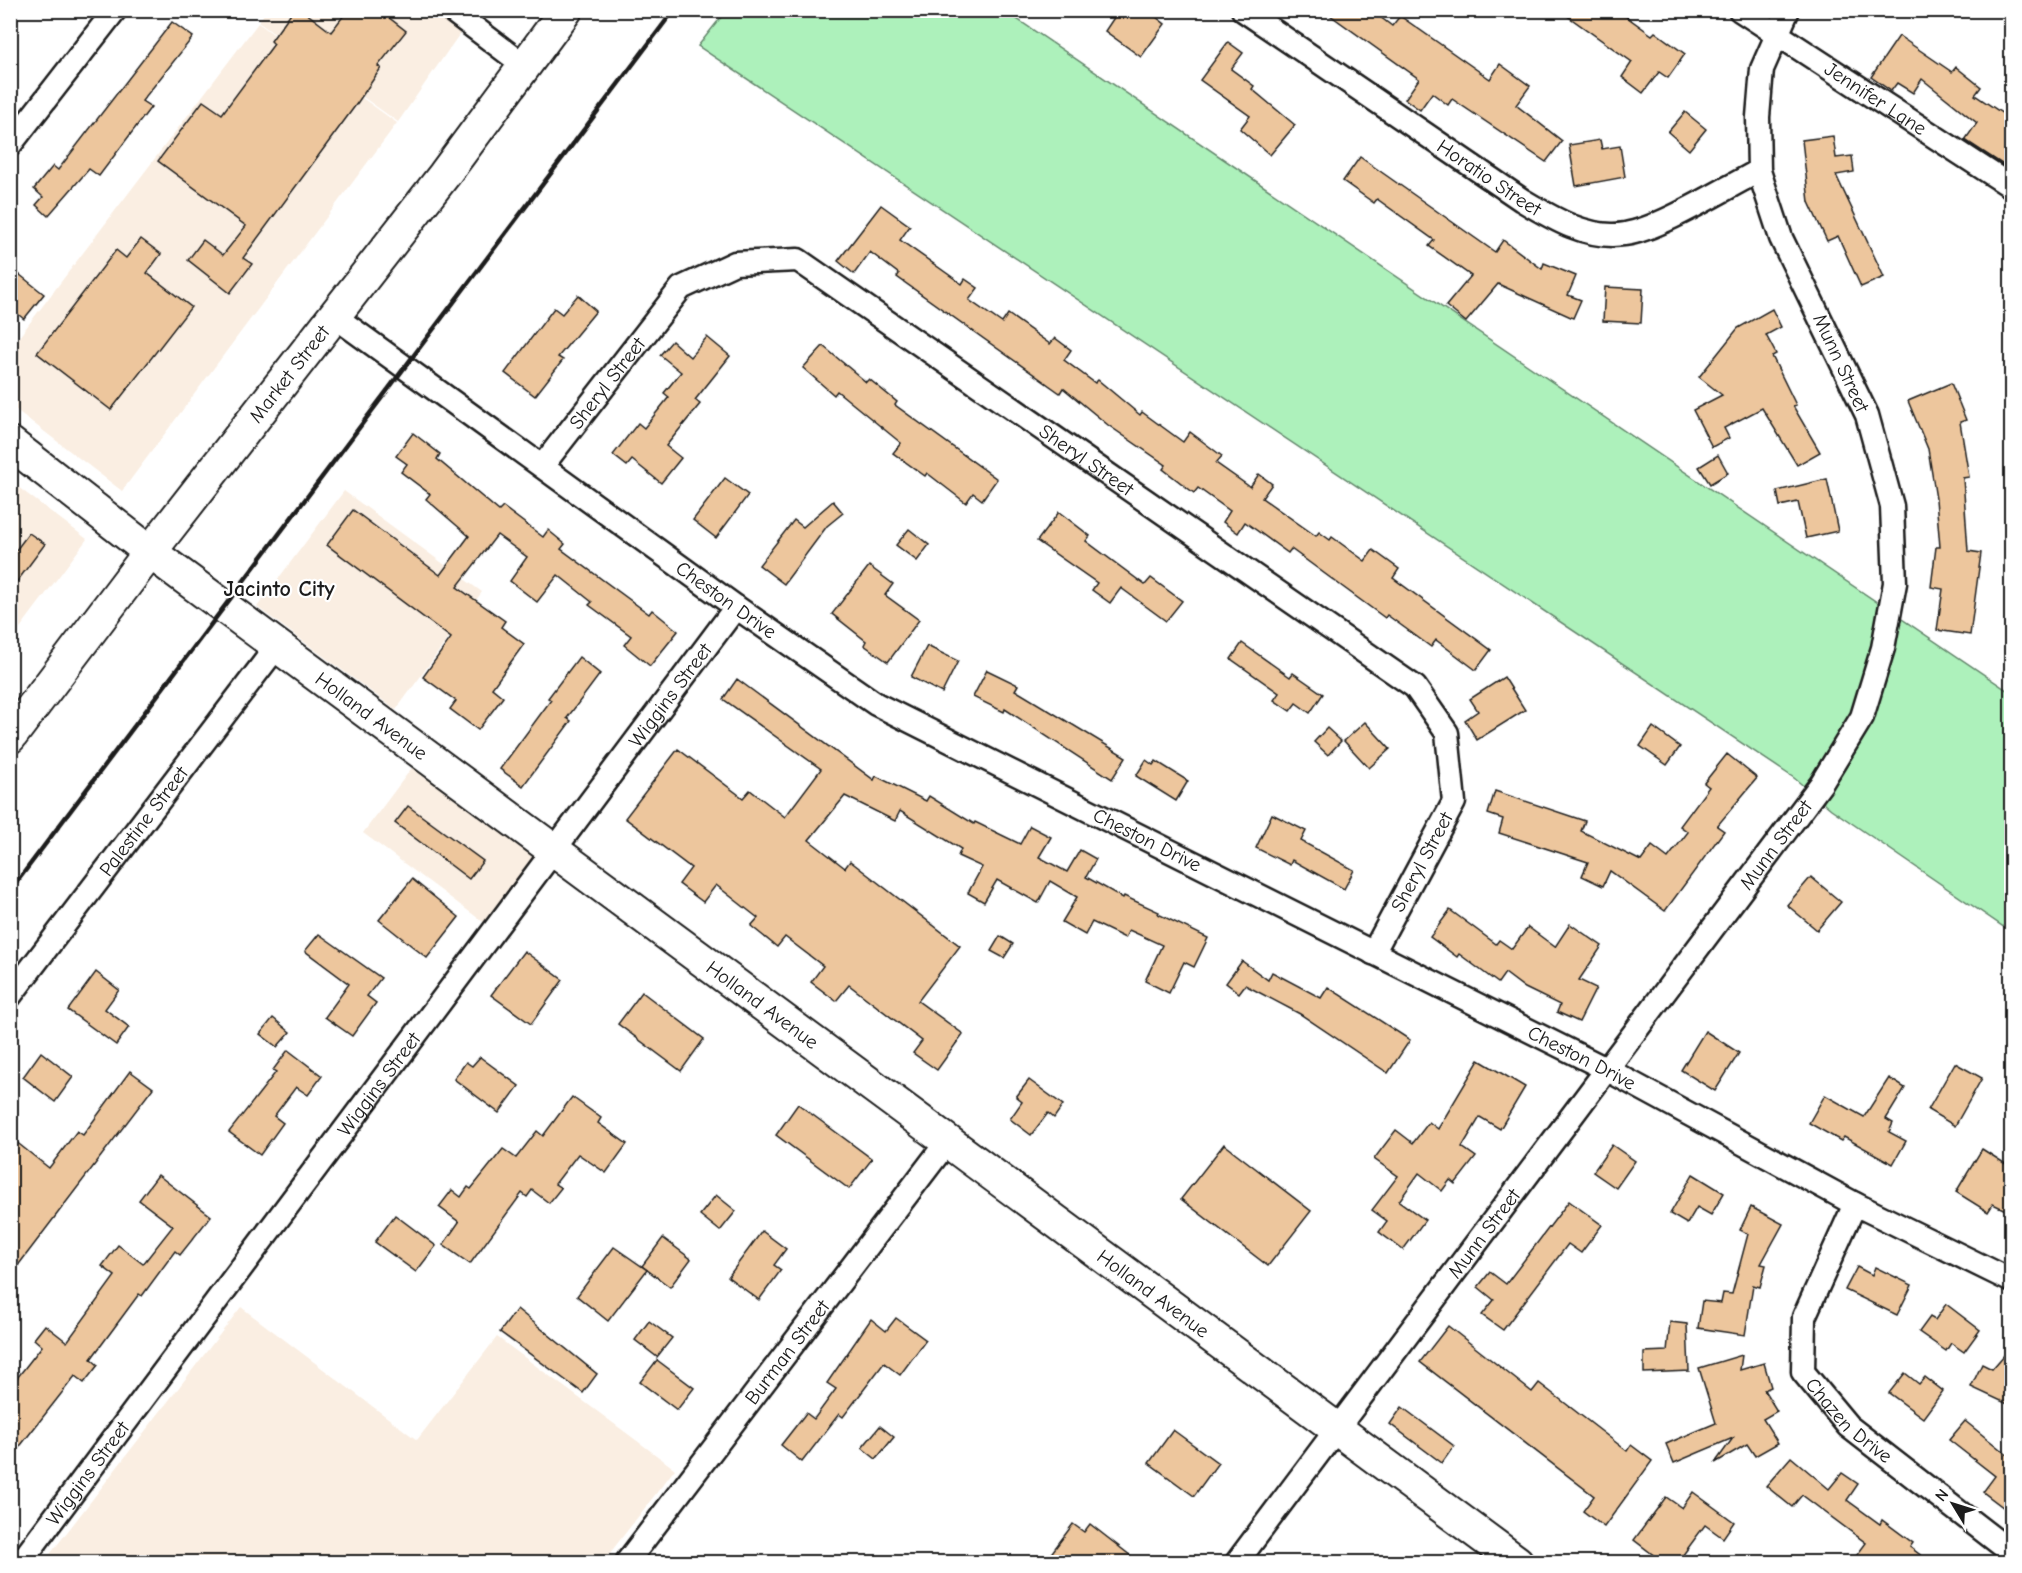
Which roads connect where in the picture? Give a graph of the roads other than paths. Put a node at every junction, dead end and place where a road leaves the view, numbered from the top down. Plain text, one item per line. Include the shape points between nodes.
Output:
1 (115, 10) edge
2 (451, 10) edge
3 (566, 10) edge
4 (1243, 10) edge
5 (1740, 10) edge
6 (1788, 10) edge
7 (1776, 34) junction
8 (525, 66) junction
9 (10, 145) edge
10 (1760, 171) junction
11 (2012, 187) edge
12 (334, 316) junction
13 (10, 443) edge
14 (543, 465) junction
15 (150, 552) junction
16 (736, 607) junction
17 (277, 646) junction
18 (10, 737) edge
19 (554, 851) junction
20 (1373, 954) junction
21 (10, 996) edge
22 (1606, 1069) junction
23 (947, 1142) junction
24 (1855, 1204) junction
25 (2012, 1281) edge
26 (1337, 1430) junction
27 (2012, 1553) edge
28 (21, 1563) edge
29 (627, 1563) edge
30 (1237, 1563) edge
31 (1517, 1563) edge

1 - 9 street
2 - 8 street
3 - 8 main road, Market Street
4 - 10 street, Horatio Street via 1522,200 1555,220 1588,232 1625,234 1643,228
5 - 7 street, Jennifer Lane
6 - 7 street, Munn Street
7 - 10 street, Munn Street via 1762,69 1758,117
7 - 11 street, Jennifer Lane
8 - 12 main road, Market Street
10 - 22 street, Munn Street via 1781,238 1867,415 1892,506 1895,583 1883,648 1862,717 1821,784
12 - 14 street, Cheston Drive
12 - 15 main road, Market Street
13 - 15 main road, Holland Avenue
14 - 16 street, Cheston Drive
14 - 20 street, Sheryl Street via 681,288 735,262 798,260 1415,687 1447,733 1454,802
15 - 17 main road, Holland Avenue
15 - 18 main road, Market Street
16 - 19 street, Wiggins Street
16 - 20 street, Cheston Drive via 876,704
17 - 19 main road, Holland Avenue
17 - 21 street, Palestine Street
19 - 23 main road, Holland Avenue
19 - 28 street, Wiggins Street
20 - 22 street, Cheston Drive
22 - 24 street, Cheston Drive
22 - 26 street, Munn Street
23 - 26 main road, Holland Avenue
23 - 29 street, Burman Street
24 - 25 street, Cheston Drive
24 - 27 street, Chazen Drive via 1804,1317 1803,1372 1848,1426
26 - 30 street, Munn Street
26 - 31 main road, Holland Avenue

